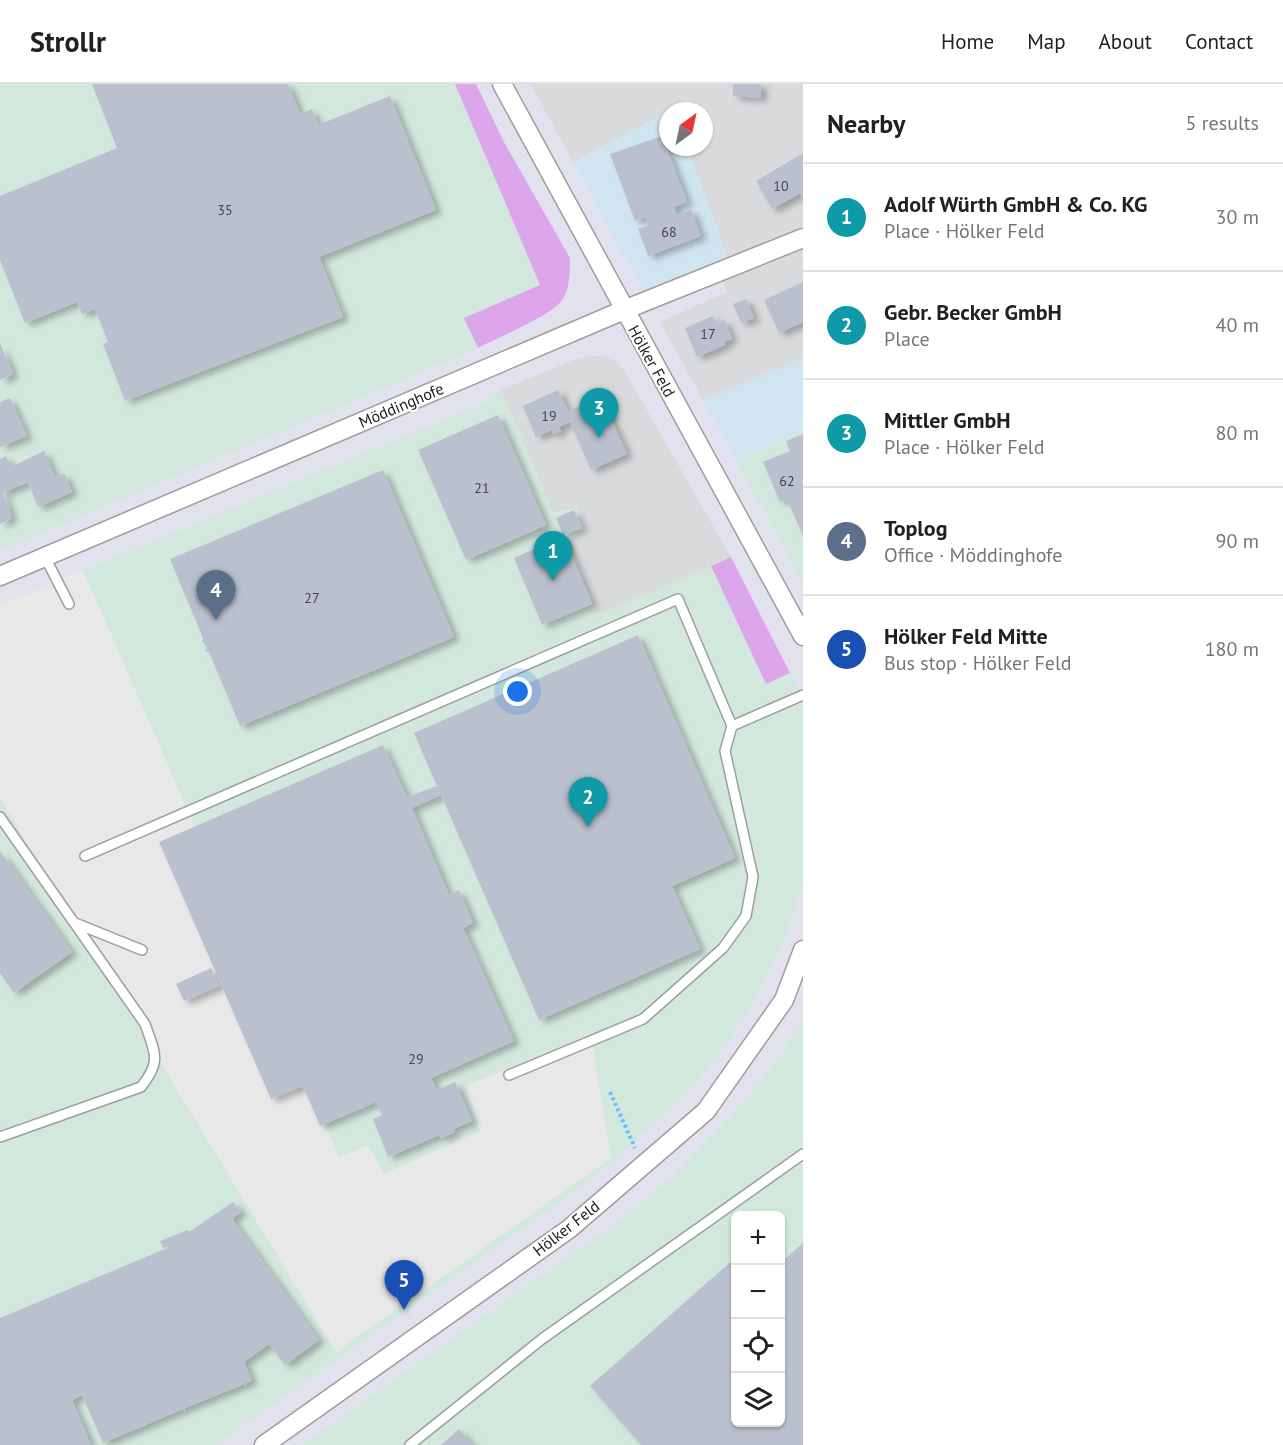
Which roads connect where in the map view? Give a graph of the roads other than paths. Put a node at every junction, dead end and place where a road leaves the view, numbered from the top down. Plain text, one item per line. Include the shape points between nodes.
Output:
1 (502, 84) edge
2 (803, 238) edge
3 (624, 310) junction
4 (45, 556) junction
5 (0, 576) edge
6 (69, 604) dead end
7 (797, 610) edge
8 (803, 636) edge
9 (803, 694) edge
10 (732, 726) junction
11 (0, 817) edge
12 (85, 856) dead end
13 (74, 923) junction
14 (142, 950) dead end
15 (803, 950) edge
16 (509, 1075) dead end
17 (0, 1137) edge
18 (803, 1154) edge
19 (264, 1445) edge
20 (410, 1445) edge

1 - 3 street, Hölker Feld
2 - 3 street, Möddinghofe
3 - 4 street, Möddinghofe
3 - 7 street, Hölker Feld
4 - 5 street, Möddinghofe
4 - 6 lane
7 - 8 street, Hölker Feld
9 - 10 lane
10 - 12 lane via 678,599
10 - 16 lane via 725,751 753,877 746,916 723,948 643,1019
11 - 13 lane
13 - 14 lane
13 - 17 lane via 145,1024 154,1051 154,1071 141,1087
15 - 19 street, Hölker Feld via 784,1000 706,1111 569,1229
18 - 20 lane via 542,1339

